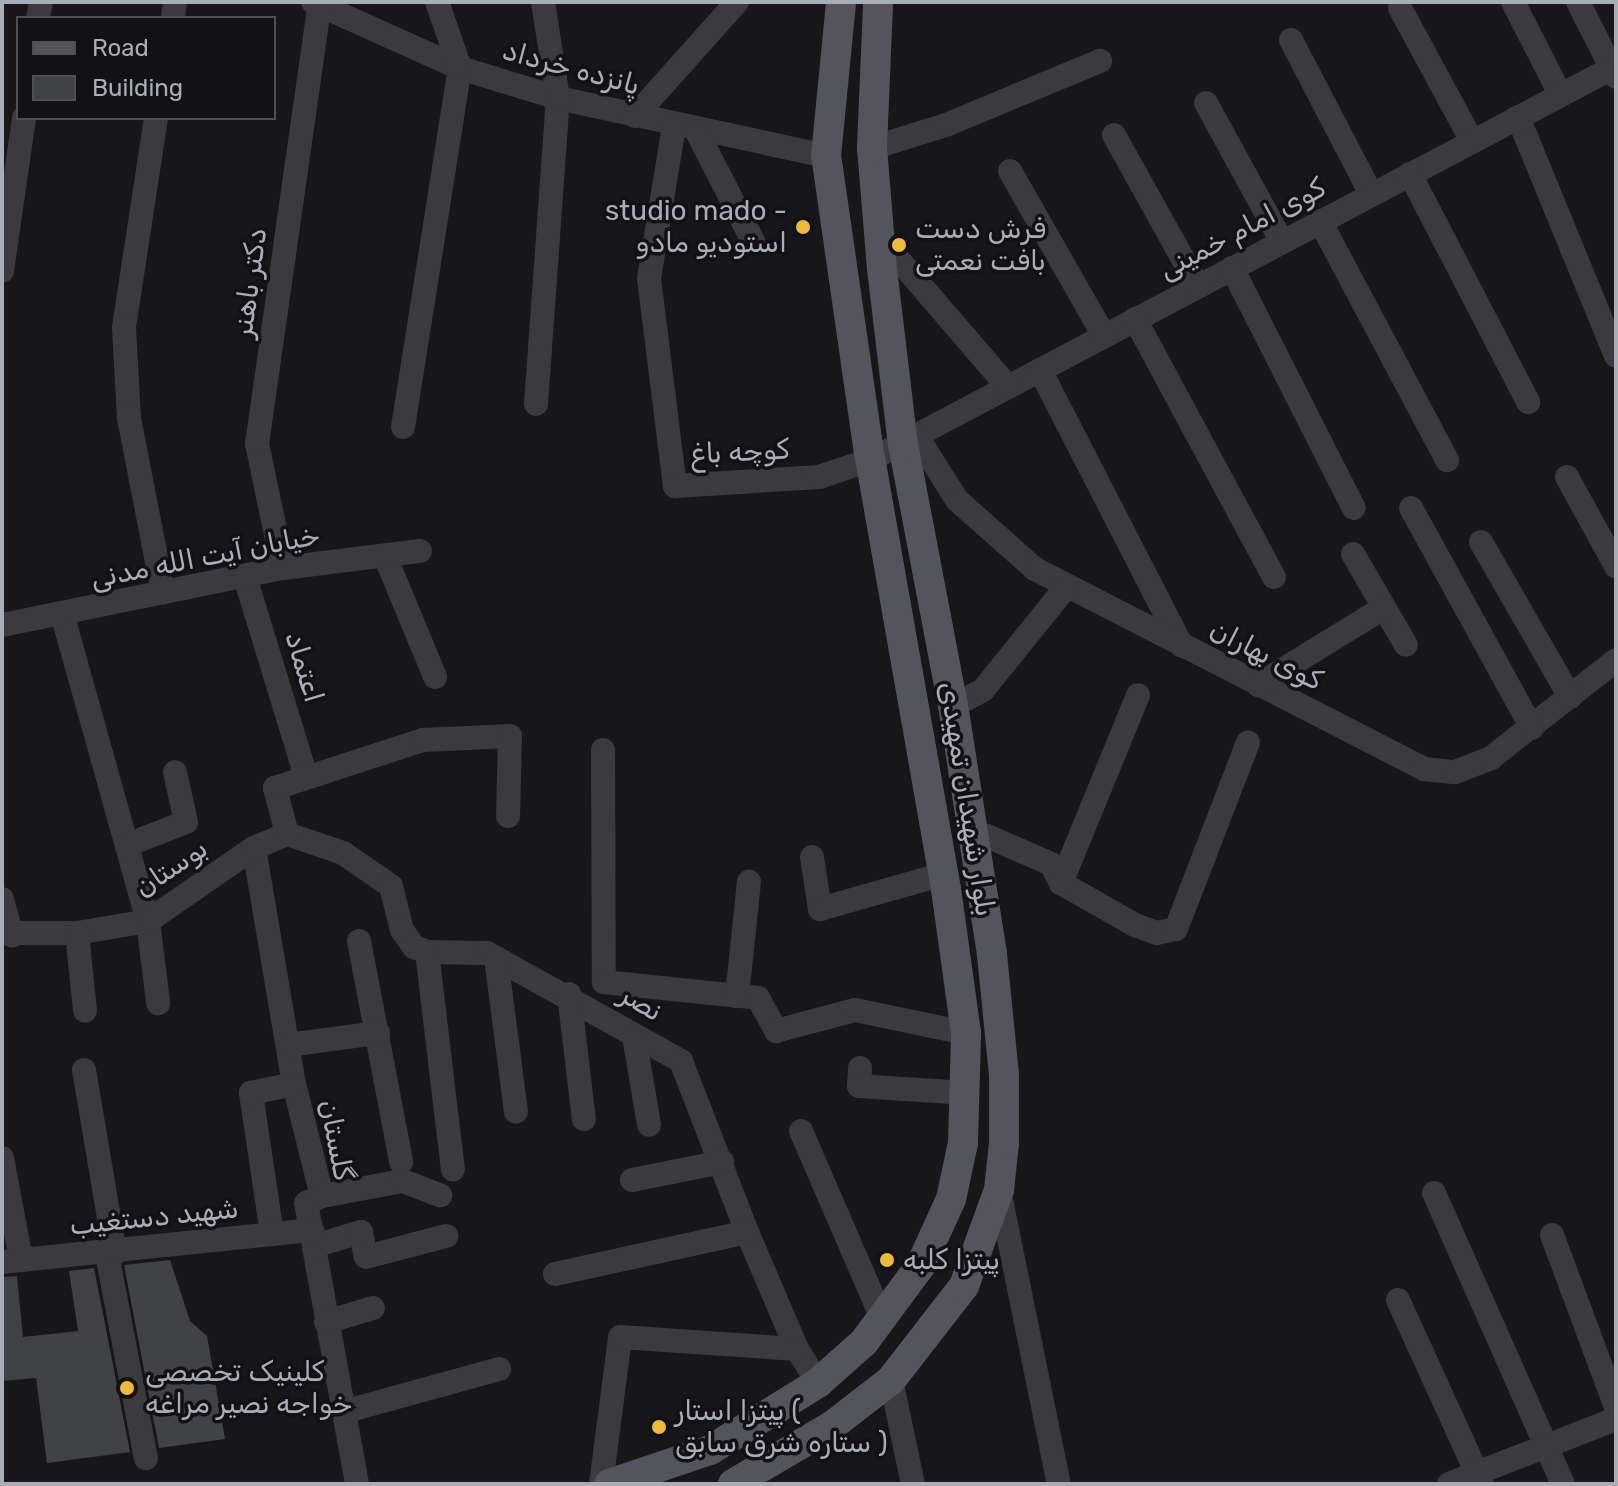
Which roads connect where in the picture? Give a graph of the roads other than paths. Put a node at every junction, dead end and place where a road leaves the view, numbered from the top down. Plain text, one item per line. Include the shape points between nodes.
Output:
1 (437, 2) edge
2 (543, 2) edge
3 (737, 2) edge
4 (841, 2) edge
5 (878, 2) edge
6 (1513, 2) edge
7 (1578, 2) edge
8 (318, 3) edge
9 (1400, 8) dead end
10 (1291, 40) dead end
11 (1100, 61) dead end
12 (460, 68) junction
13 (1614, 70) edge
14 (1560, 94) junction
15 (558, 98) junction
16 (1206, 103) dead end
17 (635, 116) junction
18 (1518, 117) junction
19 (24, 120) edge
20 (156, 120) edge
21 (686, 129) junction
22 (1114, 135) dead end
23 (1472, 141) junction
24 (872, 148) junction
25 (826, 156) junction
26 (1010, 171) dead end
27 (1410, 174) junction
28 (1371, 194) junction
29 (1320, 221) junction
30 (880, 238) junction
31 (753, 241) dead end
32 (1282, 242) junction
33 (1232, 268) junction
34 (2, 271) edge
35 (1198, 286) junction
36 (1135, 319) junction
37 (1104, 336) junction
38 (1616, 356) edge
39 (1040, 370) junction
40 (1008, 387) junction
41 (1528, 402) dead end
42 (536, 404) dead end
43 (403, 427) dead end
44 (910, 442) junction
45 (870, 460) junction
46 (1447, 460) dead end
47 (1567, 477) dead end
48 (1354, 508) dead end
49 (1411, 508) dead end
50 (1481, 542) dead end
51 (420, 551) dead end
52 (1353, 554) dead end
53 (385, 556) junction
54 (1616, 566) edge
55 (283, 568) junction
56 (245, 577) junction
57 (1274, 577) dead end
58 (1067, 586) junction
59 (163, 593) junction
60 (1383, 608) junction
61 (63, 617) junction
62 (2, 625) edge
63 (1406, 645) dead end
64 (1182, 646) junction
65 (1616, 660) edge
66 (435, 677) dead end
67 (1258, 685) junction
68 (1138, 695) dead end
69 (1570, 697) junction
70 (953, 706) junction
71 (1532, 728) junction
72 (1248, 742) dead end
73 (603, 750) dead end
74 (175, 772) dead end
75 (306, 776) junction
76 (508, 816) dead end
77 (287, 834) junction
78 (973, 838) junction
79 (127, 845) junction
80 (254, 848) junction
81 (812, 857) dead end
82 (944, 874) junction
83 (749, 882) dead end
84 (1061, 883) junction
85 (2, 899) edge
86 (148, 921) junction
87 (77, 933) junction
88 (7, 934) edge
89 (359, 941) dead end
90 (427, 952) junction
91 (496, 958) junction
92 (569, 994) junction
93 (737, 996) junction
94 (158, 1003) dead end
95 (85, 1011) dead end
96 (378, 1033) junction
97 (966, 1033) junction
98 (634, 1036) junction
99 (288, 1045) junction
100 (860, 1068) dead end
101 (84, 1070) dead end
102 (294, 1084) junction
103 (966, 1093) junction
104 (516, 1112) dead end
105 (584, 1119) dead end
106 (649, 1125) dead end
107 (801, 1131) dead end
108 (2, 1158) edge
109 (401, 1162) dead end
110 (722, 1162) junction
111 (453, 1169) dead end
112 (632, 1180) dead end
113 (999, 1190) junction
114 (1434, 1193) dead end
115 (440, 1195) dead end
116 (322, 1196) junction
117 (747, 1232) junction
118 (272, 1234) junction
119 (1552, 1235) dead end
120 (446, 1236) dead end
121 (313, 1238) junction
122 (111, 1254) junction
123 (11, 1261) edge
124 (555, 1274) dead end
125 (1398, 1300) dead end
126 (373, 1308) dead end
127 (882, 1318) junction
128 (326, 1322) junction
129 (797, 1349) junction
130 (499, 1369) dead end
131 (891, 1380) junction
132 (818, 1383) junction
133 (1616, 1407) edge
134 (343, 1412) junction
135 (1616, 1419) edge
136 (1547, 1446) junction
137 (710, 1450) junction
138 (146, 1458) dead end
139 (1479, 1478) edge
140 (629, 1482) edge
141 (736, 1482) edge
142 (357, 1484) edge
143 (601, 1484) edge
144 (913, 1484) edge
145 (1059, 1484) edge
146 (1449, 1484) edge
147 (1563, 1484) edge

1 - 12 street
2 - 15 street
3 - 17 street
4 - 25 main road, بلوار شهیدان تمهیدی
5 - 24 main road, بلوار شهیدان تمهیدی
6 - 14 street
7 - 13 street
8 - 12 street, پانزده خرداد
8 - 55 street, دکتر باهنر via 257,444
9 - 23 street
10 - 28 street
11 - 24 street via 946,125
12 - 15 street, پانزده خرداد
12 - 43 street
13 - 14 street, کوی امام خمینی
14 - 18 street, کوی امام خمینی
15 - 17 street, پانزده خرداد
15 - 42 street
16 - 32 street
17 - 21 street, پانزده خرداد
18 - 23 street, کوی امام خمینی
18 - 38 street
19 - 34 street
20 - 59 street via 124,327 129,418
21 - 25 street, پانزده خرداد
21 - 31 street
21 - 45 street, کوچه باغ via 649,278 675,486 819,477
22 - 35 street
23 - 27 street, کوی امام خمینی
24 - 30 main road, بلوار شهیدان تمهیدی
25 - 45 main road, بلوار شهیدان تمهیدی
26 - 37 street
27 - 28 street, کوی امام خمینی
27 - 41 street
28 - 29 street, کوی امام خمینی
29 - 32 street, کوی امام خمینی
29 - 46 street
30 - 40 street
30 - 44 main road, بلوار شهیدان تمهیدی
32 - 33 street, کوی امام خمینی
33 - 35 street, کوی امام خمینی
33 - 48 street
35 - 36 street, کوی امام خمینی
36 - 37 street, کوی امام خمینی
36 - 57 street
37 - 39 street, کوی امام خمینی
39 - 40 street, کوی امام خمینی
39 - 64 street
40 - 44 street, کوی امام خمینی
44 - 45 street, کوی امام خمینی
44 - 58 street, کوی بهاران via 957,500 1035,569
44 - 70 main road, بلوار شهیدان تمهیدی
45 - 82 main road, بلوار شهیدان تمهیدی
47 - 54 street
49 - 71 street
50 - 69 street
51 - 53 street, خیابان آیت الله مدنی
52 - 60 street
53 - 55 street, خیابان آیت الله مدنی
53 - 66 street
55 - 56 street, خیابان آیت الله مدنی
56 - 59 street, خیابان آیت الله مدنی
56 - 75 street, اعتماد
58 - 64 street, کوی بهاران
58 - 70 street via 983,690
59 - 61 street, خیابان آیت الله مدنی
60 - 63 street
60 - 67 street
61 - 62 street, خیابان آیت الله مدنی
61 - 79 street
64 - 67 street, کوی بهاران
65 - 69 street, کوی بهاران
67 - 71 street, کوی بهاران via 1438,773 1473,768
68 - 84 street
69 - 71 street, کوی بهاران
70 - 78 main road, بلوار شهیدان تمهیدی
72 - 84 street via 1176,929 1157,933 1135,925
73 - 93 street via 604,982
74 - 79 street via 186,822
75 - 76 street via 423,740 510,736
75 - 77 street via 275,788
77 - 80 street, بوستان
77 - 90 street via 343,853 391,886 402,930 414,947
78 - 84 street via 987,836 1051,864
78 - 113 main road, بلوار شهیدان تمهیدی via 1004,1075
79 - 86 street
80 - 86 street, بوستان
80 - 99 street, گلستان
81 - 82 street via 820,909
82 - 97 main road, بلوار شهیدان تمهیدی
83 - 93 street
85 - 88 street
86 - 87 street, بوستان
86 - 94 street
87 - 88 street, بوستان
87 - 95 street
89 - 96 street
90 - 91 street, نصر
90 - 111 street
91 - 92 street, نصر
91 - 104 street
92 - 98 street, نصر
92 - 105 street
93 - 97 street via 758,998 776,1031 855,1010
96 - 99 street
96 - 109 street
97 - 103 main road, بلوار شهیدان تمهیدی
98 - 106 street
98 - 110 street, نصر via 681,1061
99 - 102 street, گلستان
100 - 103 street via 859,1086
101 - 122 street
102 - 116 street, گلستان
102 - 118 street via 251,1093
103 - 127 main road, بلوار شهیدان تمهیدی via 951,1199 921,1265
107 - 127 street
108 - 123 street
110 - 112 street
110 - 117 street, نصر
113 - 131 main road, بلوار شهیدان تمهیدی via 964,1286
113 - 145 street
114 - 136 street
115 - 116 street via 403,1181
116 - 121 street, گلستان via 306,1203
117 - 124 street
117 - 129 street, نصر
118 - 121 street, شهید دستغیب
118 - 122 street, شهید دستغیب
119 - 133 street
120 - 121 street, شهید دستغیب via 366,1257 361,1232
121 - 128 street, گلستان
122 - 123 street, شهید دستغیب
122 - 138 street
125 - 139 street
126 - 128 street
127 - 132 main road, بلوار شهیدان تمهیدی via 864,1342
128 - 134 street, گلستان
129 - 132 street, نصر
129 - 143 street via 620,1337
130 - 134 street
131 - 141 main road, بلوار شهیدان تمهیدی via 833,1425
131 - 144 street
132 - 137 main road, بلوار شهیدان تمهیدی
134 - 142 street, گلستان
135 - 136 street
136 - 139 street
136 - 147 street
137 - 140 main road, بلوار شهیدان تمهیدی
137 - 141 main road via 710,1473
139 - 146 street

